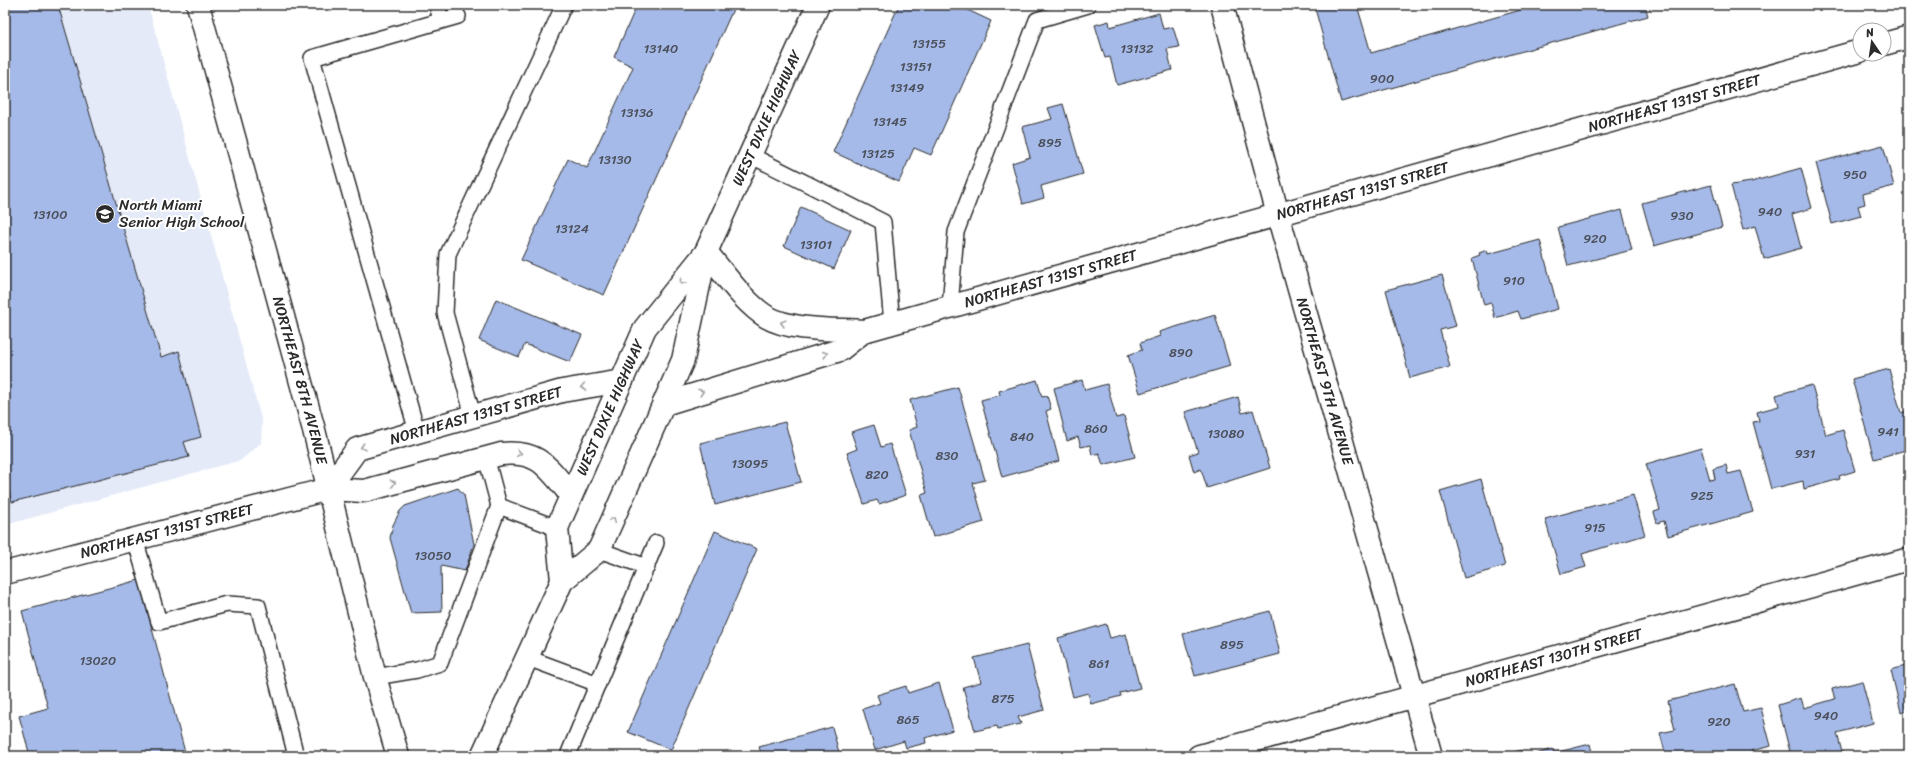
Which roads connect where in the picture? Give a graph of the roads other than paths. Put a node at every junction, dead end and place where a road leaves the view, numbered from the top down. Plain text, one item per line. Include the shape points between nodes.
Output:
1 (198, 5) edge
2 (437, 5) edge
3 (564, 5) edge
4 (818, 5) edge
5 (1088, 5) edge
6 (1222, 5) edge
7 (458, 16) dead end
8 (441, 20) junction
9 (1909, 37) edge
10 (1892, 42) edge
11 (1852, 52) edge
12 (750, 154) junction
13 (1278, 215) junction
14 (706, 252) junction
15 (950, 307) junction
16 (892, 324) junction
17 (864, 331) junction
18 (622, 381) junction
19 (664, 404) junction
20 (473, 416) junction
21 (417, 432) junction
22 (486, 458) junction
23 (328, 489) junction
24 (571, 495) junction
25 (500, 506) junction
26 (556, 528) junction
27 (135, 539) junction
28 (656, 543) dead end
29 (599, 550) junction
30 (1909, 559) edge
31 (647, 567) junction
32 (5, 573) edge
33 (562, 581) junction
34 (528, 658) junction
35 (376, 677) junction
36 (598, 684) junction
37 (1414, 696) junction
38 (569, 753) dead end
39 (296, 756) edge
40 (398, 756) edge
41 (482, 756) edge
42 (1199, 756) edge
43 (1431, 756) edge

1 - 23 street, NORTHEAST 8TH AVENUE
2 - 8 lane
3 - 20 lane via 448,254 445,313
4 - 12 street, WEST DIXIE HIGHWAY
5 - 15 lane via 1037,20 956,232
6 - 13 street, NORTHEAST 9TH AVENUE
7 - 8 lane
8 - 21 lane via 312,58
9 - 10 street
11 - 13 street, NORTHEAST 131ST STREET
12 - 14 street, WEST DIXIE HIGHWAY
12 - 16 lane via 883,222
13 - 15 street, NORTHEAST 131ST STREET
13 - 37 street, NORTHEAST 9TH AVENUE
17 -> 14 street, NORTHEAST 131ST STREET via 798,326 768,318 756,309
14 -> 18 street, WEST DIXIE HIGHWAY via 645,328
14 - 19 street, WEST DIXIE HIGHWAY via 683,360
15 - 16 street, NORTHEAST 131ST STREET
16 - 17 street, NORTHEAST 131ST STREET
19 -> 17 street, NORTHEAST 131ST STREET via 840,350
18 -> 20 street, NORTHEAST 131ST STREET via 562,391
18 - 24 street, WEST DIXIE HIGHWAY
29 -> 19 street, WEST DIXIE HIGHWAY
20 - 21 street, NORTHEAST 131ST STREET
21 -> 23 street, NORTHEAST 131ST STREET via 357,449
23 -> 22 street, NORTHEAST 131ST STREET via 364,491
22 -> 24 street, NORTHEAST 131ST STREET via 524,453 548,467
22 - 25 lane
23 - 27 street, NORTHEAST 131ST STREET
23 - 35 street, NORTHEAST 8TH AVENUE
24 - 26 street, WEST DIXIE HIGHWAY
25 - 26 lane
25 - 35 lane via 440,663
26 - 33 street
27 - 32 street, NORTHEAST 131ST STREET
27 - 39 lane via 159,622 227,604 258,606
28 - 31 lane
29 - 31 lane
29 - 33 street, WEST DIXIE HIGHWAY
30 - 37 street, NORTHEAST 130TH STREET
31 - 36 lane
33 - 34 street, WEST DIXIE HIGHWAY
34 - 36 lane
34 - 41 street, WEST DIXIE HIGHWAY
35 - 40 street, NORTHEAST 8TH AVENUE
36 - 38 lane
37 - 42 street, NORTHEAST 130TH STREET
37 - 43 street, NORTHEAST 9TH AVENUE

